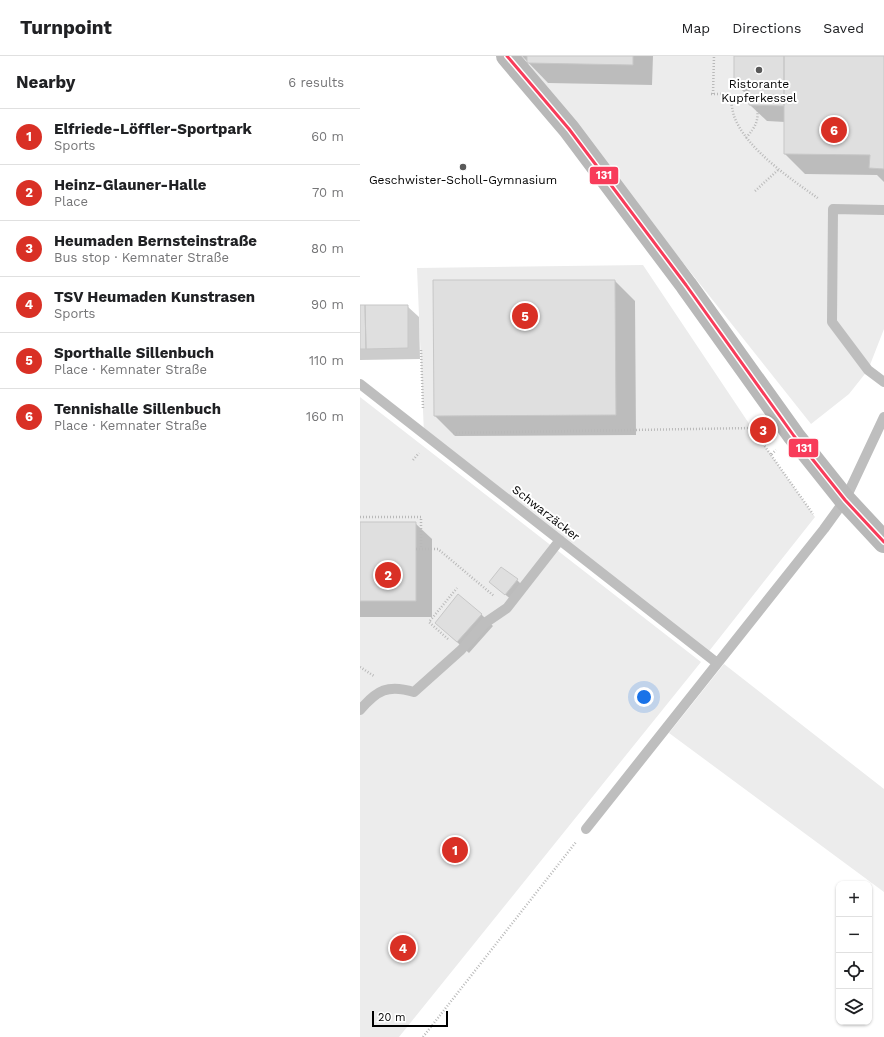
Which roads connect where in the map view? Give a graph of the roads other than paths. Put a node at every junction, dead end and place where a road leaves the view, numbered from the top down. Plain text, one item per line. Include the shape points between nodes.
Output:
1 (507, 56) edge
2 (884, 210) edge
3 (884, 382) edge
4 (360, 384) edge
5 (884, 418) edge
6 (845, 500) junction
7 (560, 540) junction
8 (884, 542) edge
9 (717, 663) junction
10 (360, 710) edge
11 (586, 829) road end

1 - 6 street via 579,142 794,436
2 - 3 lane via 833,209 832,322 868,370
4 - 7 lane, Schwarzäcker
5 - 6 lane
6 - 8 street
6 - 9 lane
7 - 9 lane, Schwarzäcker
7 - 10 lane via 507,608 485,623 461,650 414,692 398,689 381,690
9 - 11 lane

